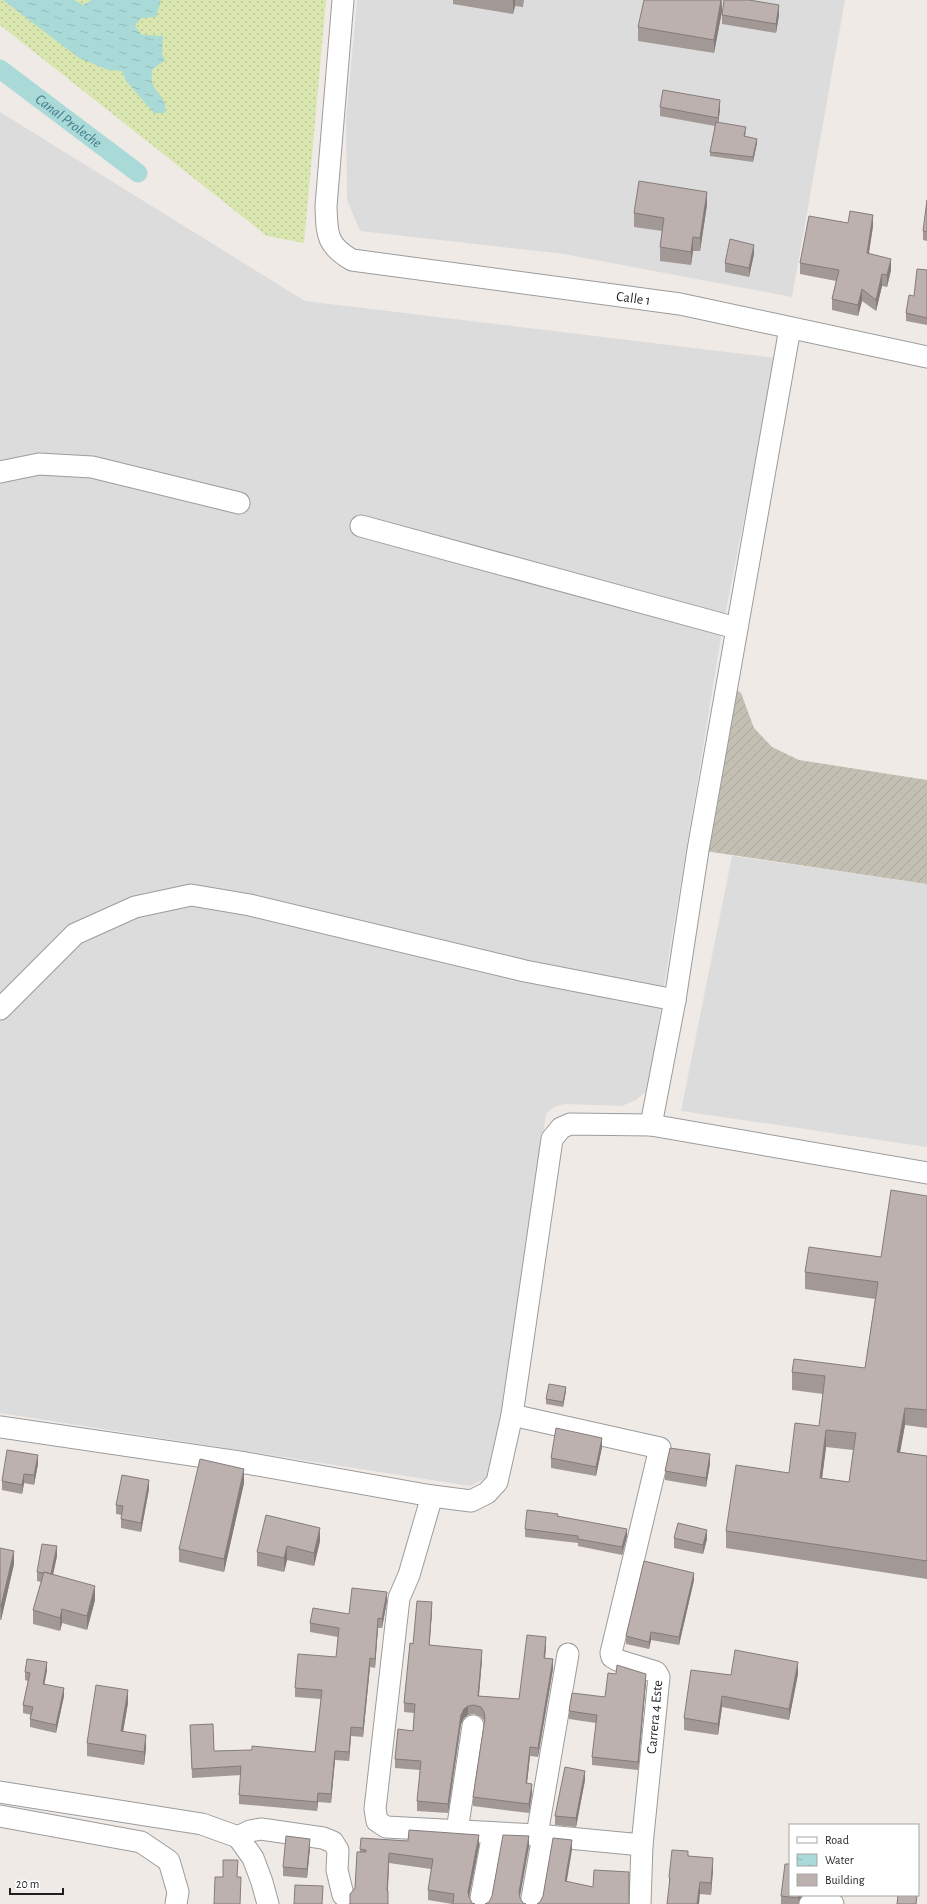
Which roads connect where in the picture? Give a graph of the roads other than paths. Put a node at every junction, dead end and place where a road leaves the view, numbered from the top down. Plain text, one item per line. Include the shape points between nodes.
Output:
1 (343, 0) edge
2 (790, 328) junction
3 (927, 357) edge
4 (0, 472) edge
5 (239, 503) dead end
6 (361, 526) dead end
7 (736, 628) junction
8 (675, 1000) junction
9 (0, 1009) edge
10 (651, 1125) junction
11 (927, 1173) edge
12 (512, 1415) junction
13 (0, 1427) edge
14 (432, 1496) junction
15 (568, 1654) dead end
16 (473, 1726) dead end
17 (0, 1792) edge
18 (0, 1816) edge
19 (457, 1831) junction
20 (493, 1833) junction
21 (540, 1836) junction
22 (238, 1837) junction
23 (642, 1845) junction
24 (343, 1895) dead end
25 (176, 1904) edge
26 (268, 1904) edge
27 (480, 1904) edge
28 (531, 1904) edge
29 (640, 1904) edge
30 (810, 1904) edge
31 (833, 1904) edge

1 - 2 street, Calle 1 via 326,206 326,233 338,252 352,260 680,304
2 - 3 street, Calle 1
2 - 7 street
4 - 5 street via 40,464 92,467
6 - 7 street
7 - 8 street
8 - 9 street via 524,971 250,905 191,895 134,907 75,934
8 - 10 street
10 - 11 street
10 - 12 street via 570,1124 561,1128 552,1140
12 - 14 street via 497,1482 486,1493 471,1501
12 - 23 street, Carrera 4 Este via 660,1448 611,1653 617,1660 659,1674
13 - 14 street via 246,1463
14 - 19 street via 409,1575 399,1598 375,1809 377,1821 386,1827
15 - 21 street
16 - 19 street
17 - 22 street via 202,1824
18 - 25 street via 141,1842 169,1861 178,1892
19 - 20 street
20 - 21 street
20 - 27 street
21 - 23 street
21 - 28 street
22 - 24 street via 261,1829 323,1838 334,1842 338,1850 337,1870
22 - 26 street via 253,1858
23 - 29 street, Carrera 4 Este
30 - 31 street via 819,1901

